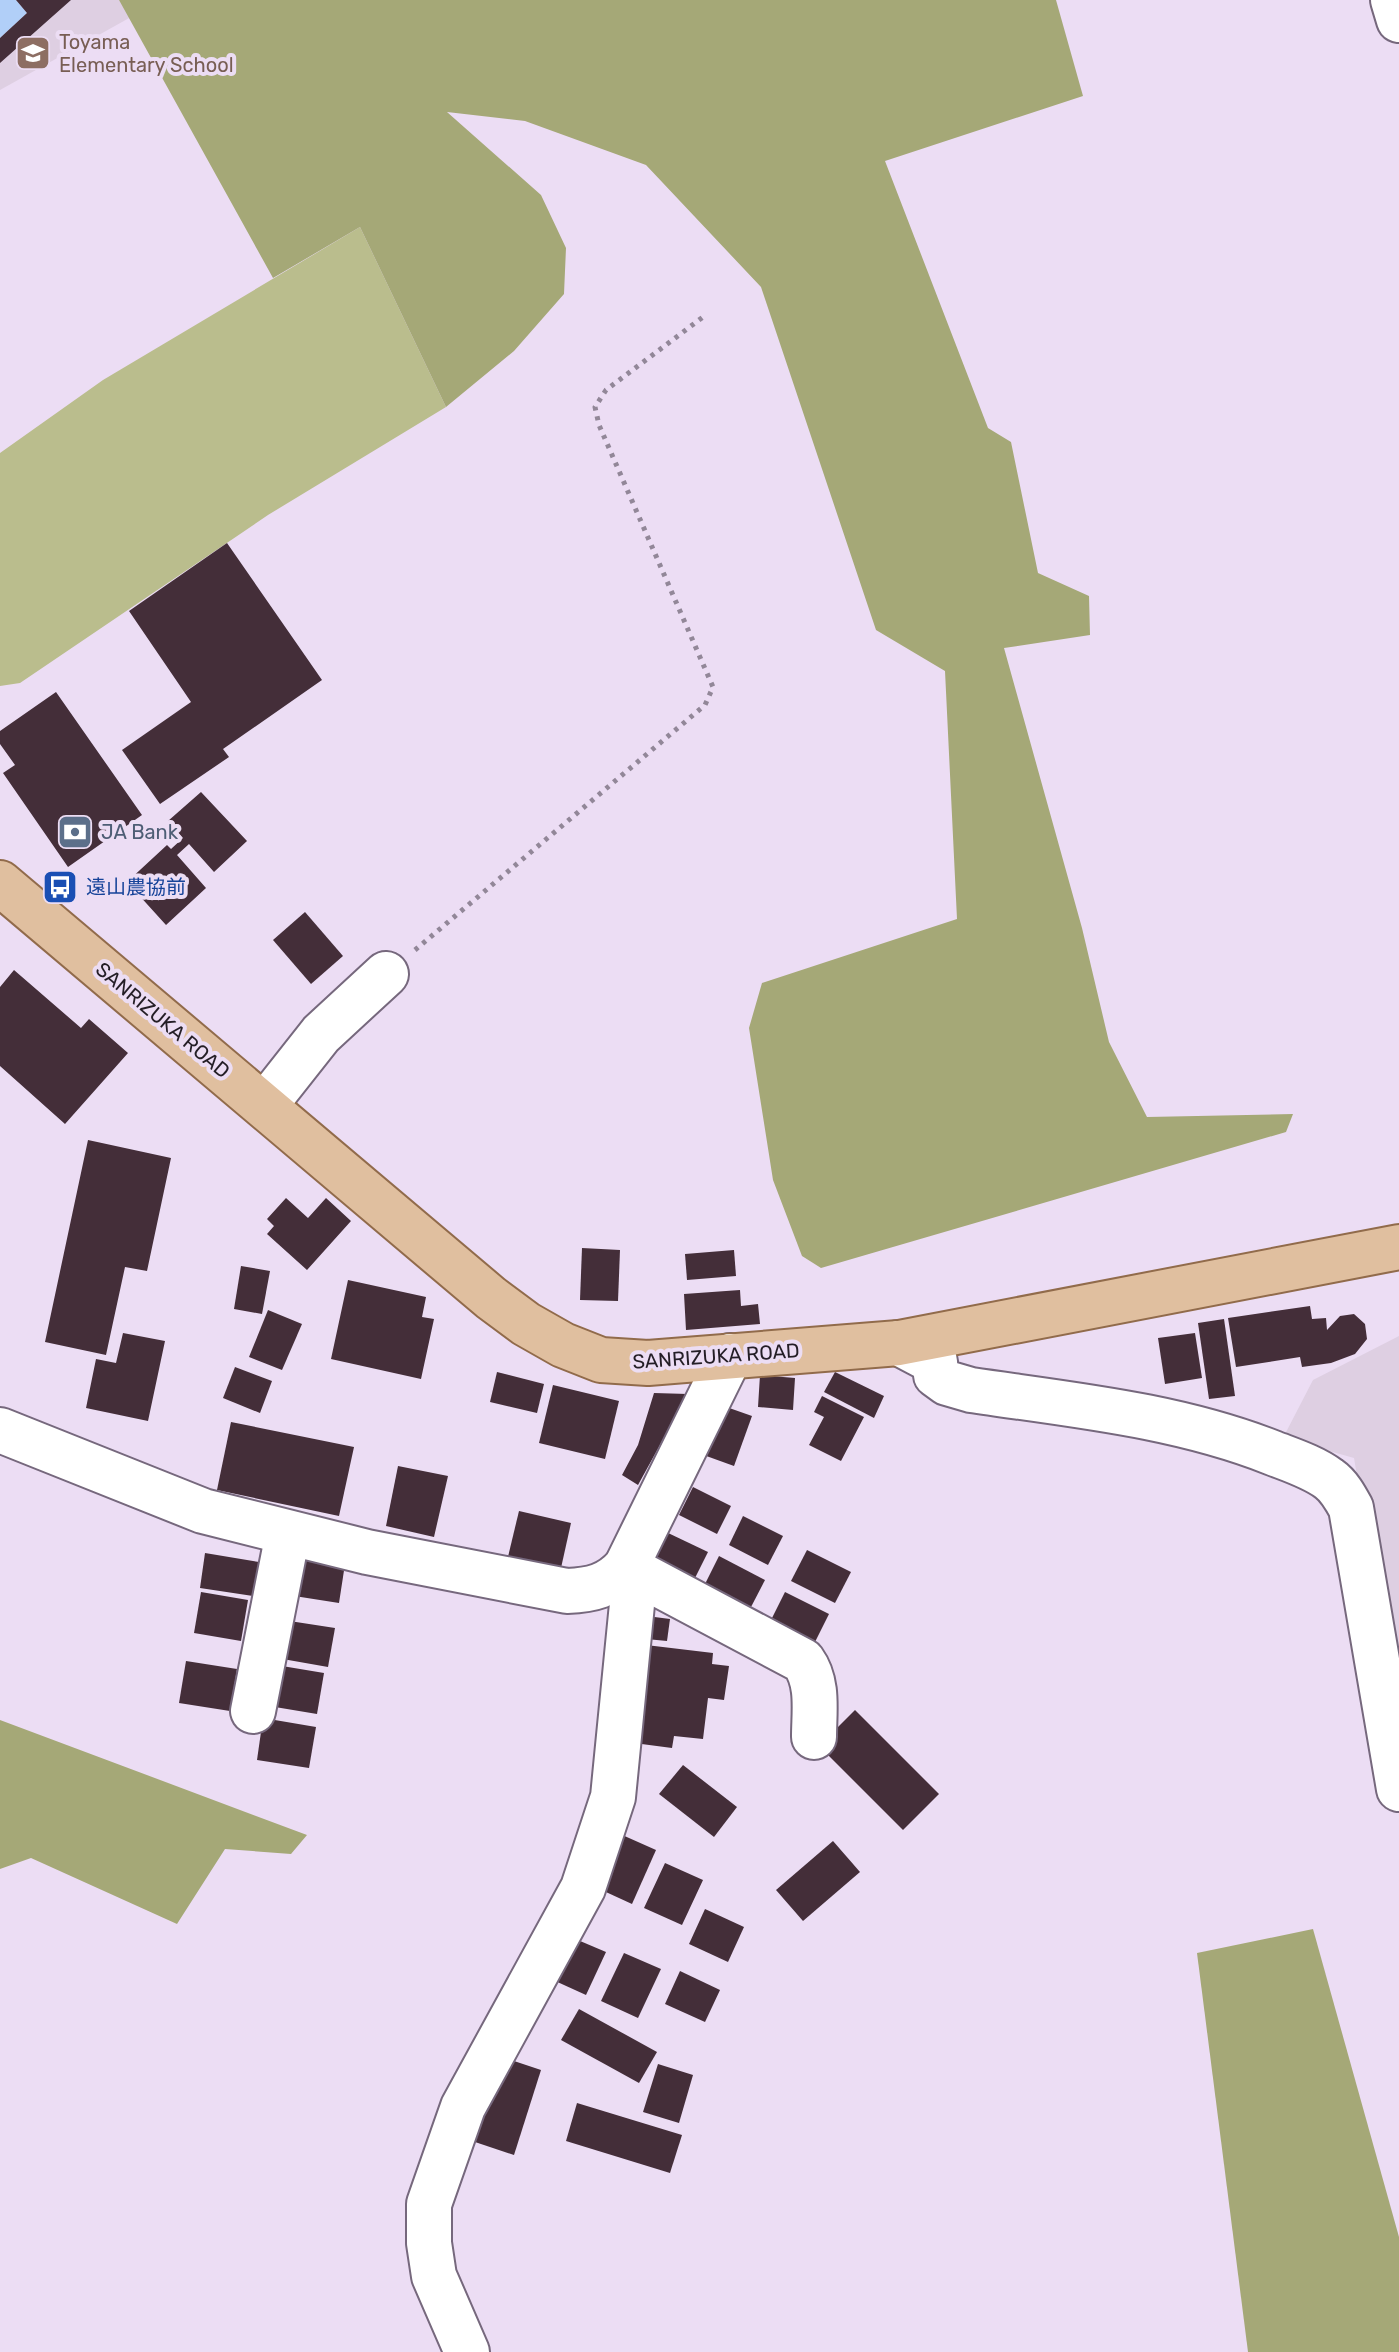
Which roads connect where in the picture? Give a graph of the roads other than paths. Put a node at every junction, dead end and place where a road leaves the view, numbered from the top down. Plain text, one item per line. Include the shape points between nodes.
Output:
1 (1393, 0) edge
2 (1399, 20) edge
3 (0, 883) edge
4 (386, 974) road end
5 (265, 1105) junction
6 (1399, 1247) edge
7 (899, 1343) junction
8 (730, 1356) junction
9 (0, 1430) edge
10 (288, 1533) junction
11 (626, 1567) junction
12 (253, 1711) dead end
13 (814, 1737) dead end
14 (1399, 1789) edge
15 (467, 2352) edge

1 - 2 street
3 - 5 main road, SANRIZUKA ROAD
4 - 5 street via 321,1034
5 - 8 main road, SANRIZUKA ROAD via 491,1298 563,1345 601,1360 648,1363
6 - 7 main road, SANRIZUKA ROAD
7 - 8 main road, SANRIZUKA ROAD
7 - 14 street via 935,1362 936,1375 947,1383 1204,1430 1328,1479 1351,1508
8 - 11 street
9 - 10 street via 203,1511
10 - 11 street via 567,1591 600,1587
10 - 12 street
11 - 13 street via 803,1661 814,1685
11 - 15 street via 633,1594 613,1797 583,1888 463,2107 429,2204 434,2276

